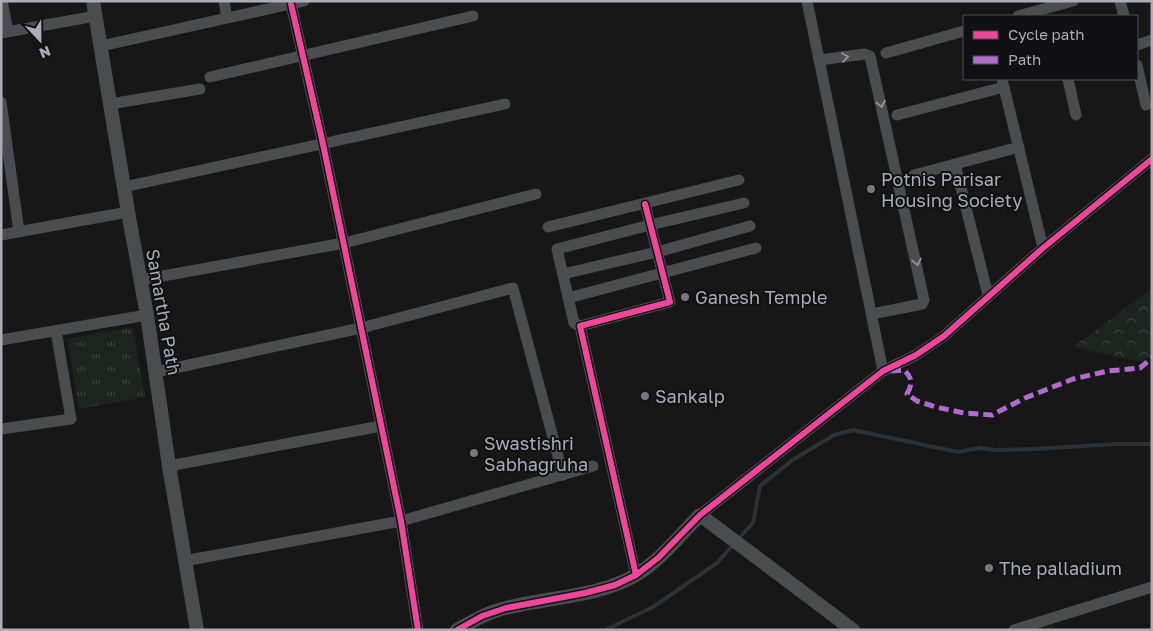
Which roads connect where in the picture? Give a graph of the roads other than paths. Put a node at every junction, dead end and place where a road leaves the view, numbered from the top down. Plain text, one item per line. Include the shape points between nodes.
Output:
1 (2, 1) edge
2 (93, 1) edge
3 (224, 1) edge
4 (304, 1) edge
5 (807, 1) edge
6 (1073, 1) edge
7 (1120, 1) edge
8 (291, 4) junction
9 (1053, 12) edge
10 (1027, 15) edge
11 (1124, 15) edge
12 (96, 16) junction
13 (473, 16) dead end
14 (227, 18) junction
15 (963, 31) edge
16 (5, 32) edge
17 (1152, 40) edge
18 (1138, 45) edge
19 (100, 46) junction
20 (886, 53) dead end
21 (303, 55) junction
22 (819, 60) junction
23 (1138, 69) edge
24 (210, 77) dead end
25 (1068, 80) edge
26 (1003, 83) edge
27 (200, 89) dead end
28 (1, 102) edge
29 (110, 104) junction
30 (504, 104) dead end
31 (1146, 105) dead end
32 (897, 115) dead end
33 (1076, 115) dead end
34 (323, 144) junction
35 (1019, 147) junction
36 (1152, 158) edge
37 (955, 164) junction
38 (914, 175) dead end
39 (739, 180) dead end
40 (124, 187) junction
41 (536, 194) dead end
42 (744, 203) dead end
43 (645, 204) junction
44 (128, 212) junction
45 (650, 225) junction
46 (750, 226) dead end
47 (548, 227) dead end
48 (19, 232) junction
49 (1, 235) edge
50 (344, 243) junction
51 (756, 248) dead end
52 (1043, 248) junction
53 (657, 252) junction
54 (663, 273) junction
55 (563, 274) junction
56 (141, 280) junction
57 (988, 295) junction
58 (568, 298) junction
59 (872, 314) junction
60 (147, 315) junction
61 (580, 326) junction
62 (361, 328) junction
63 (56, 331) junction
64 (1, 340) edge
65 (156, 372) junction
66 (883, 372) junction
67 (381, 426) junction
68 (1, 429) edge
69 (169, 466) junction
70 (593, 466) dead end
71 (563, 475) junction
72 (700, 516) junction
73 (401, 521) junction
74 (184, 561) junction
75 (636, 575) junction
76 (1152, 587) edge
77 (197, 630) edge
78 (418, 630) edge
79 (457, 630) edge
80 (853, 630) edge
81 (1014, 630) edge

1 - 16 street
2 - 12 street, Samartha Path
3 - 14 street
4 - 8 street
5 - 22 street
6 - 9 street
7 - 11 street
8 - 14 street
8 - 21 street
9 - 10 street
12 - 16 street
12 - 19 street, Samartha Path
13 - 21 street
14 - 19 street
15 - 20 street
17 - 18 street
19 - 29 street, Samartha Path
21 - 24 street
21 - 34 street
22 - 59 street
22 -> 59 street via 870,56 921,282 922,304
23 - 31 street
25 - 33 street
26 - 32 street
26 - 35 street
27 - 29 street
28 - 48 street
29 - 40 street, Samartha Path
30 - 34 street
34 - 40 street
34 - 50 street
35 - 37 street
35 - 52 street
36 - 52 street
37 - 38 street
37 - 57 street
39 - 43 street
40 - 44 street, Samartha Path
41 - 50 street
42 - 45 street
43 - 45 street
43 - 47 street
44 - 48 street
44 - 56 street, Samartha Path
45 - 53 street
45 - 55 street via 557,249
46 - 53 street
48 - 49 street
50 - 56 street
50 - 62 street
51 - 54 street
52 - 57 street
53 - 54 street
53 - 55 street
54 - 58 street
54 - 61 street via 670,302
55 - 58 street
56 - 60 street, Samartha Path
57 - 66 street via 944,336
58 - 61 street via 574,323
59 - 66 street
60 - 63 street
60 - 65 street, Samartha Path
61 - 75 street
62 - 65 street
62 - 67 street
62 - 71 street via 513,288
63 - 64 street
63 - 68 street via 71,418
65 - 69 street, Samartha Path
66 - 72 street
67 - 69 street
67 - 73 street
69 - 74 street, Samartha Path
70 - 71 street
71 - 73 street
72 - 75 street
72 - 80 street
73 - 74 street
73 - 78 street
74 - 77 street, Samartha Path
75 - 79 street via 592,591 506,608 482,616
76 - 81 street

